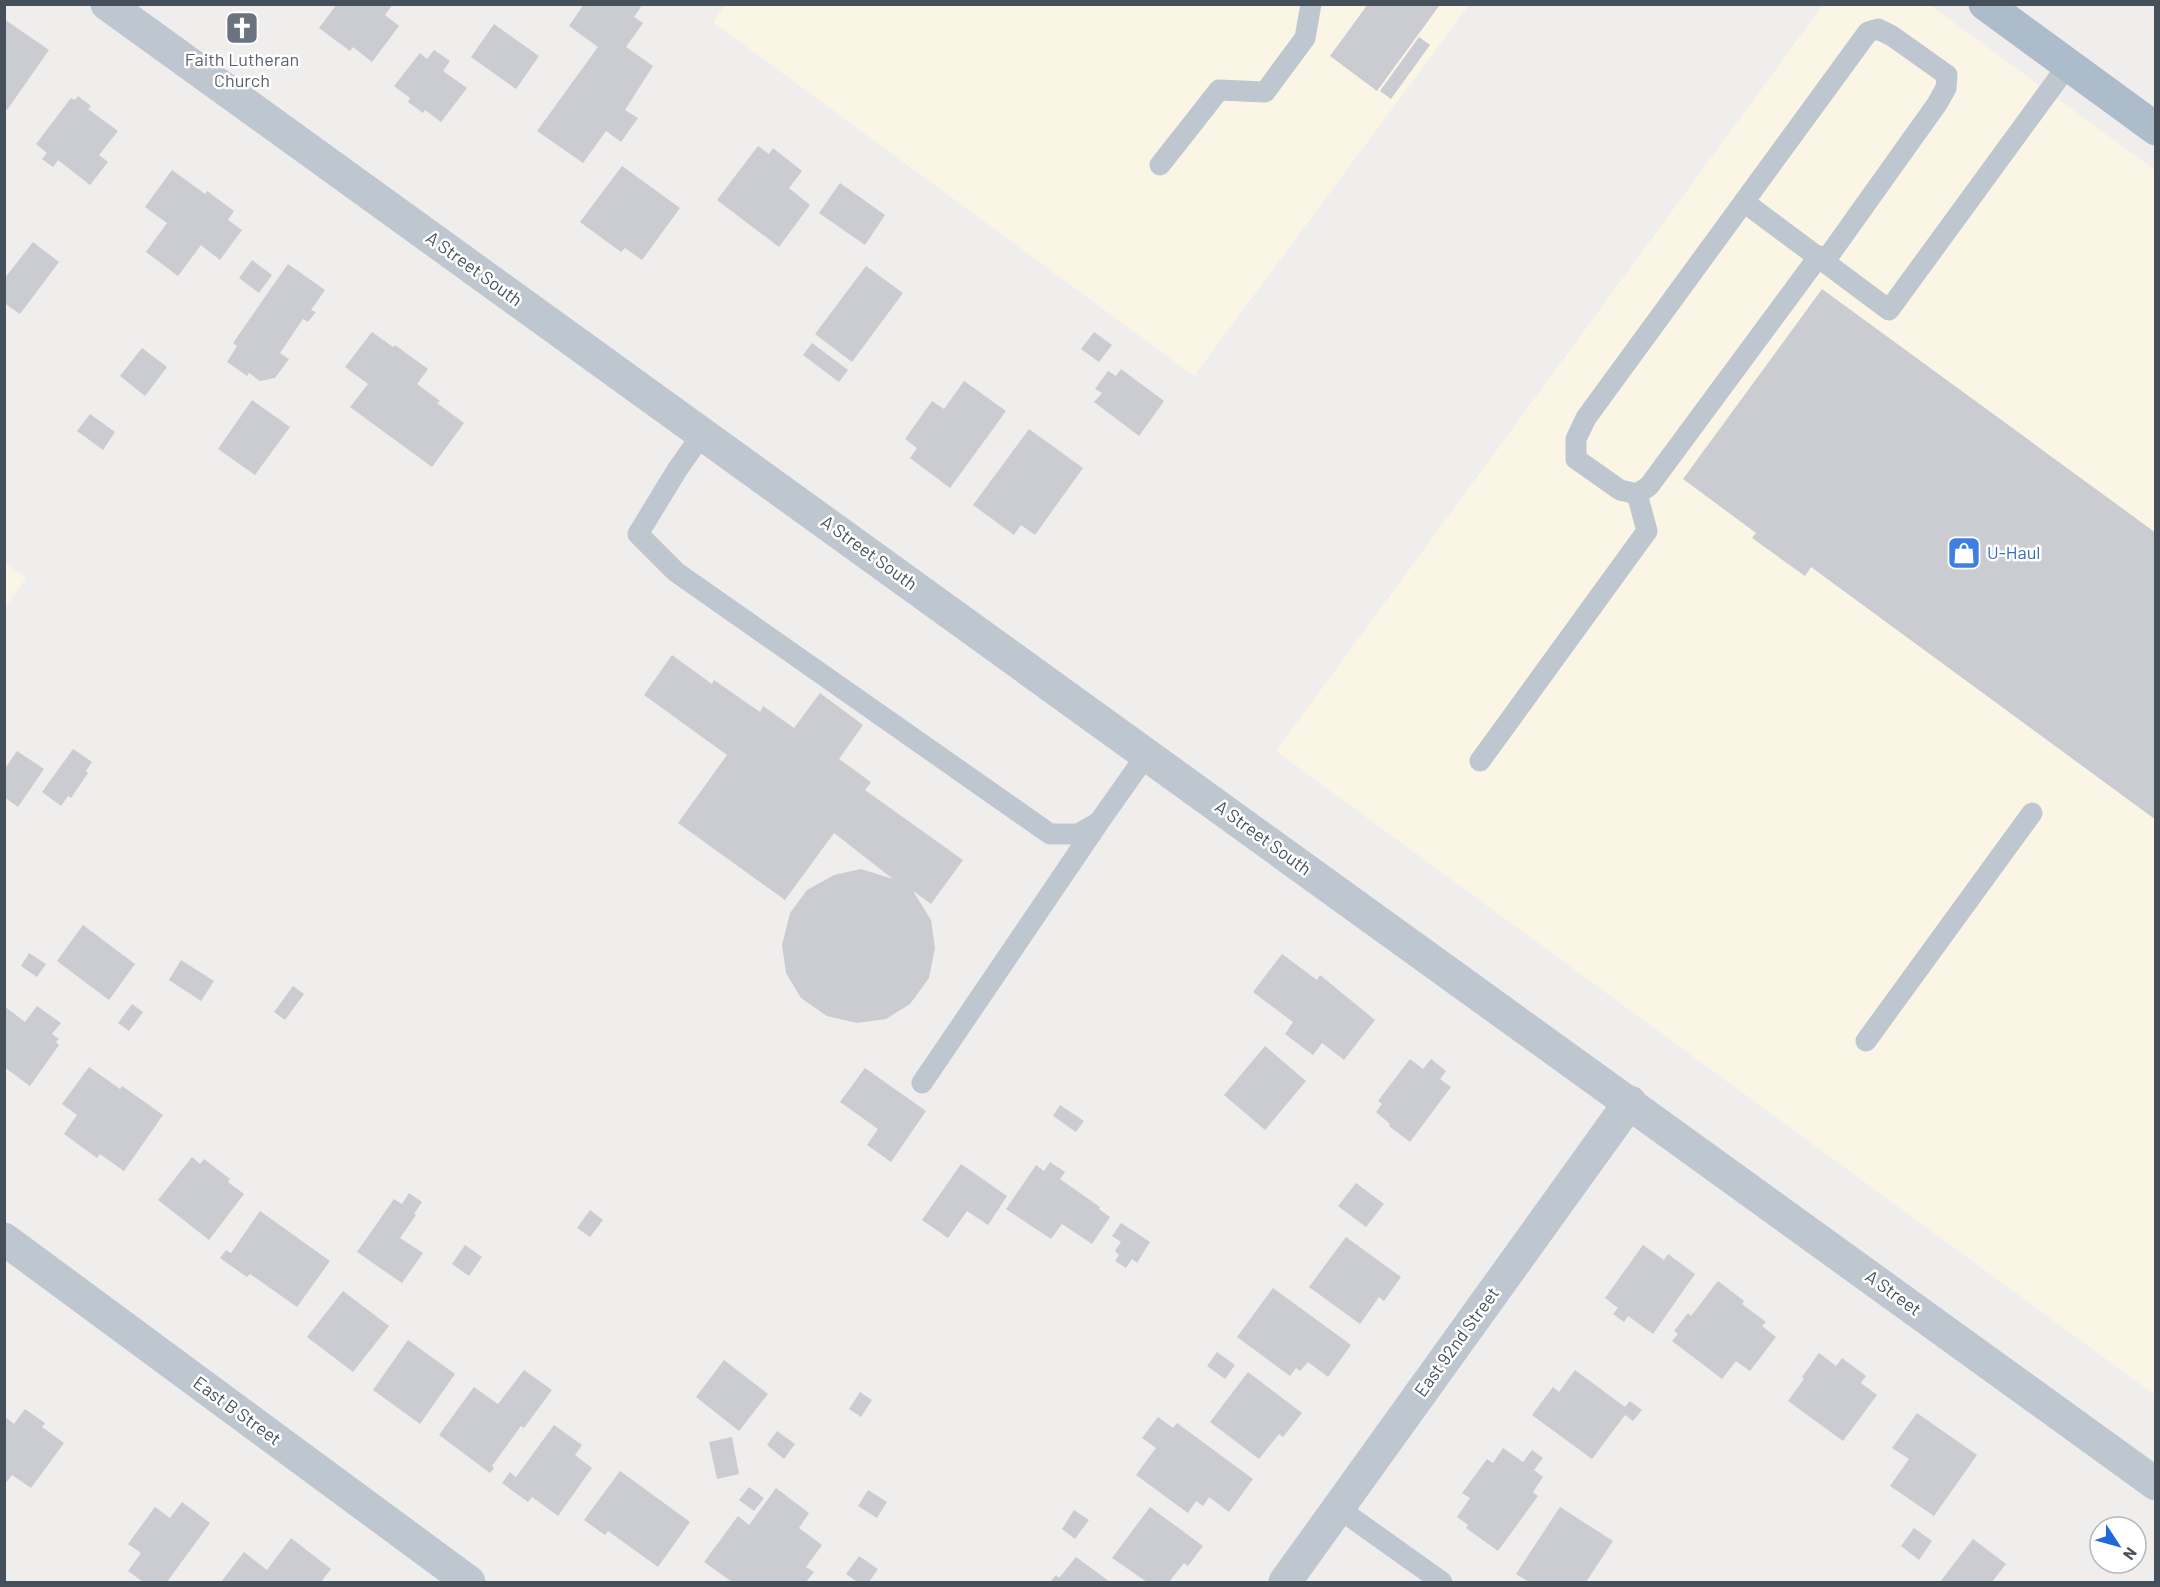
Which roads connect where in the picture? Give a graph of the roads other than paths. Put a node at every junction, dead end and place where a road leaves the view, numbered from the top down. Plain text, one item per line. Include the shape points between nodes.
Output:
1 (107, 4) edge
2 (1311, 4) edge
3 (1985, 4) edge
4 (2068, 66) junction
5 (2156, 129) edge
6 (1160, 165) dead end
7 (1744, 202) junction
8 (1822, 259) junction
9 (703, 433) junction
10 (1636, 494) junction
11 (1147, 754) junction
12 (1480, 761) dead end
13 (2032, 813) dead end
14 (1099, 822) junction
15 (1866, 1041) dead end
16 (922, 1083) dead end
17 (1630, 1102) junction
18 (4, 1239) edge
19 (2156, 1484) edge
20 (1338, 1508) junction
21 (469, 1582) edge
22 (1285, 1582) edge
23 (1442, 1582) edge

1 - 9 street, A Street South
2 - 6 lane via 1305,38 1265,92 1219,90
3 - 4 main road
4 - 5 main road
4 - 8 lane via 1889,310
7 - 8 lane
7 - 8 lane via 1868,32 1878,29 1892,36 1947,75 1946,88 1937,104
7 - 10 lane via 1586,418 1576,439 1576,459 1620,490
8 - 10 lane via 1654,480
9 - 11 street, A Street South
9 - 14 lane via 639,534 676,572 1050,834 1078,834
10 - 12 lane via 1647,531
11 - 14 lane
11 - 17 street, A Street South
13 - 15 lane
14 - 16 lane
17 - 19 street, A Street
17 - 20 street, East 92nd Street
18 - 21 street, East B Street
20 - 22 street, East 92nd Street
20 - 23 lane

